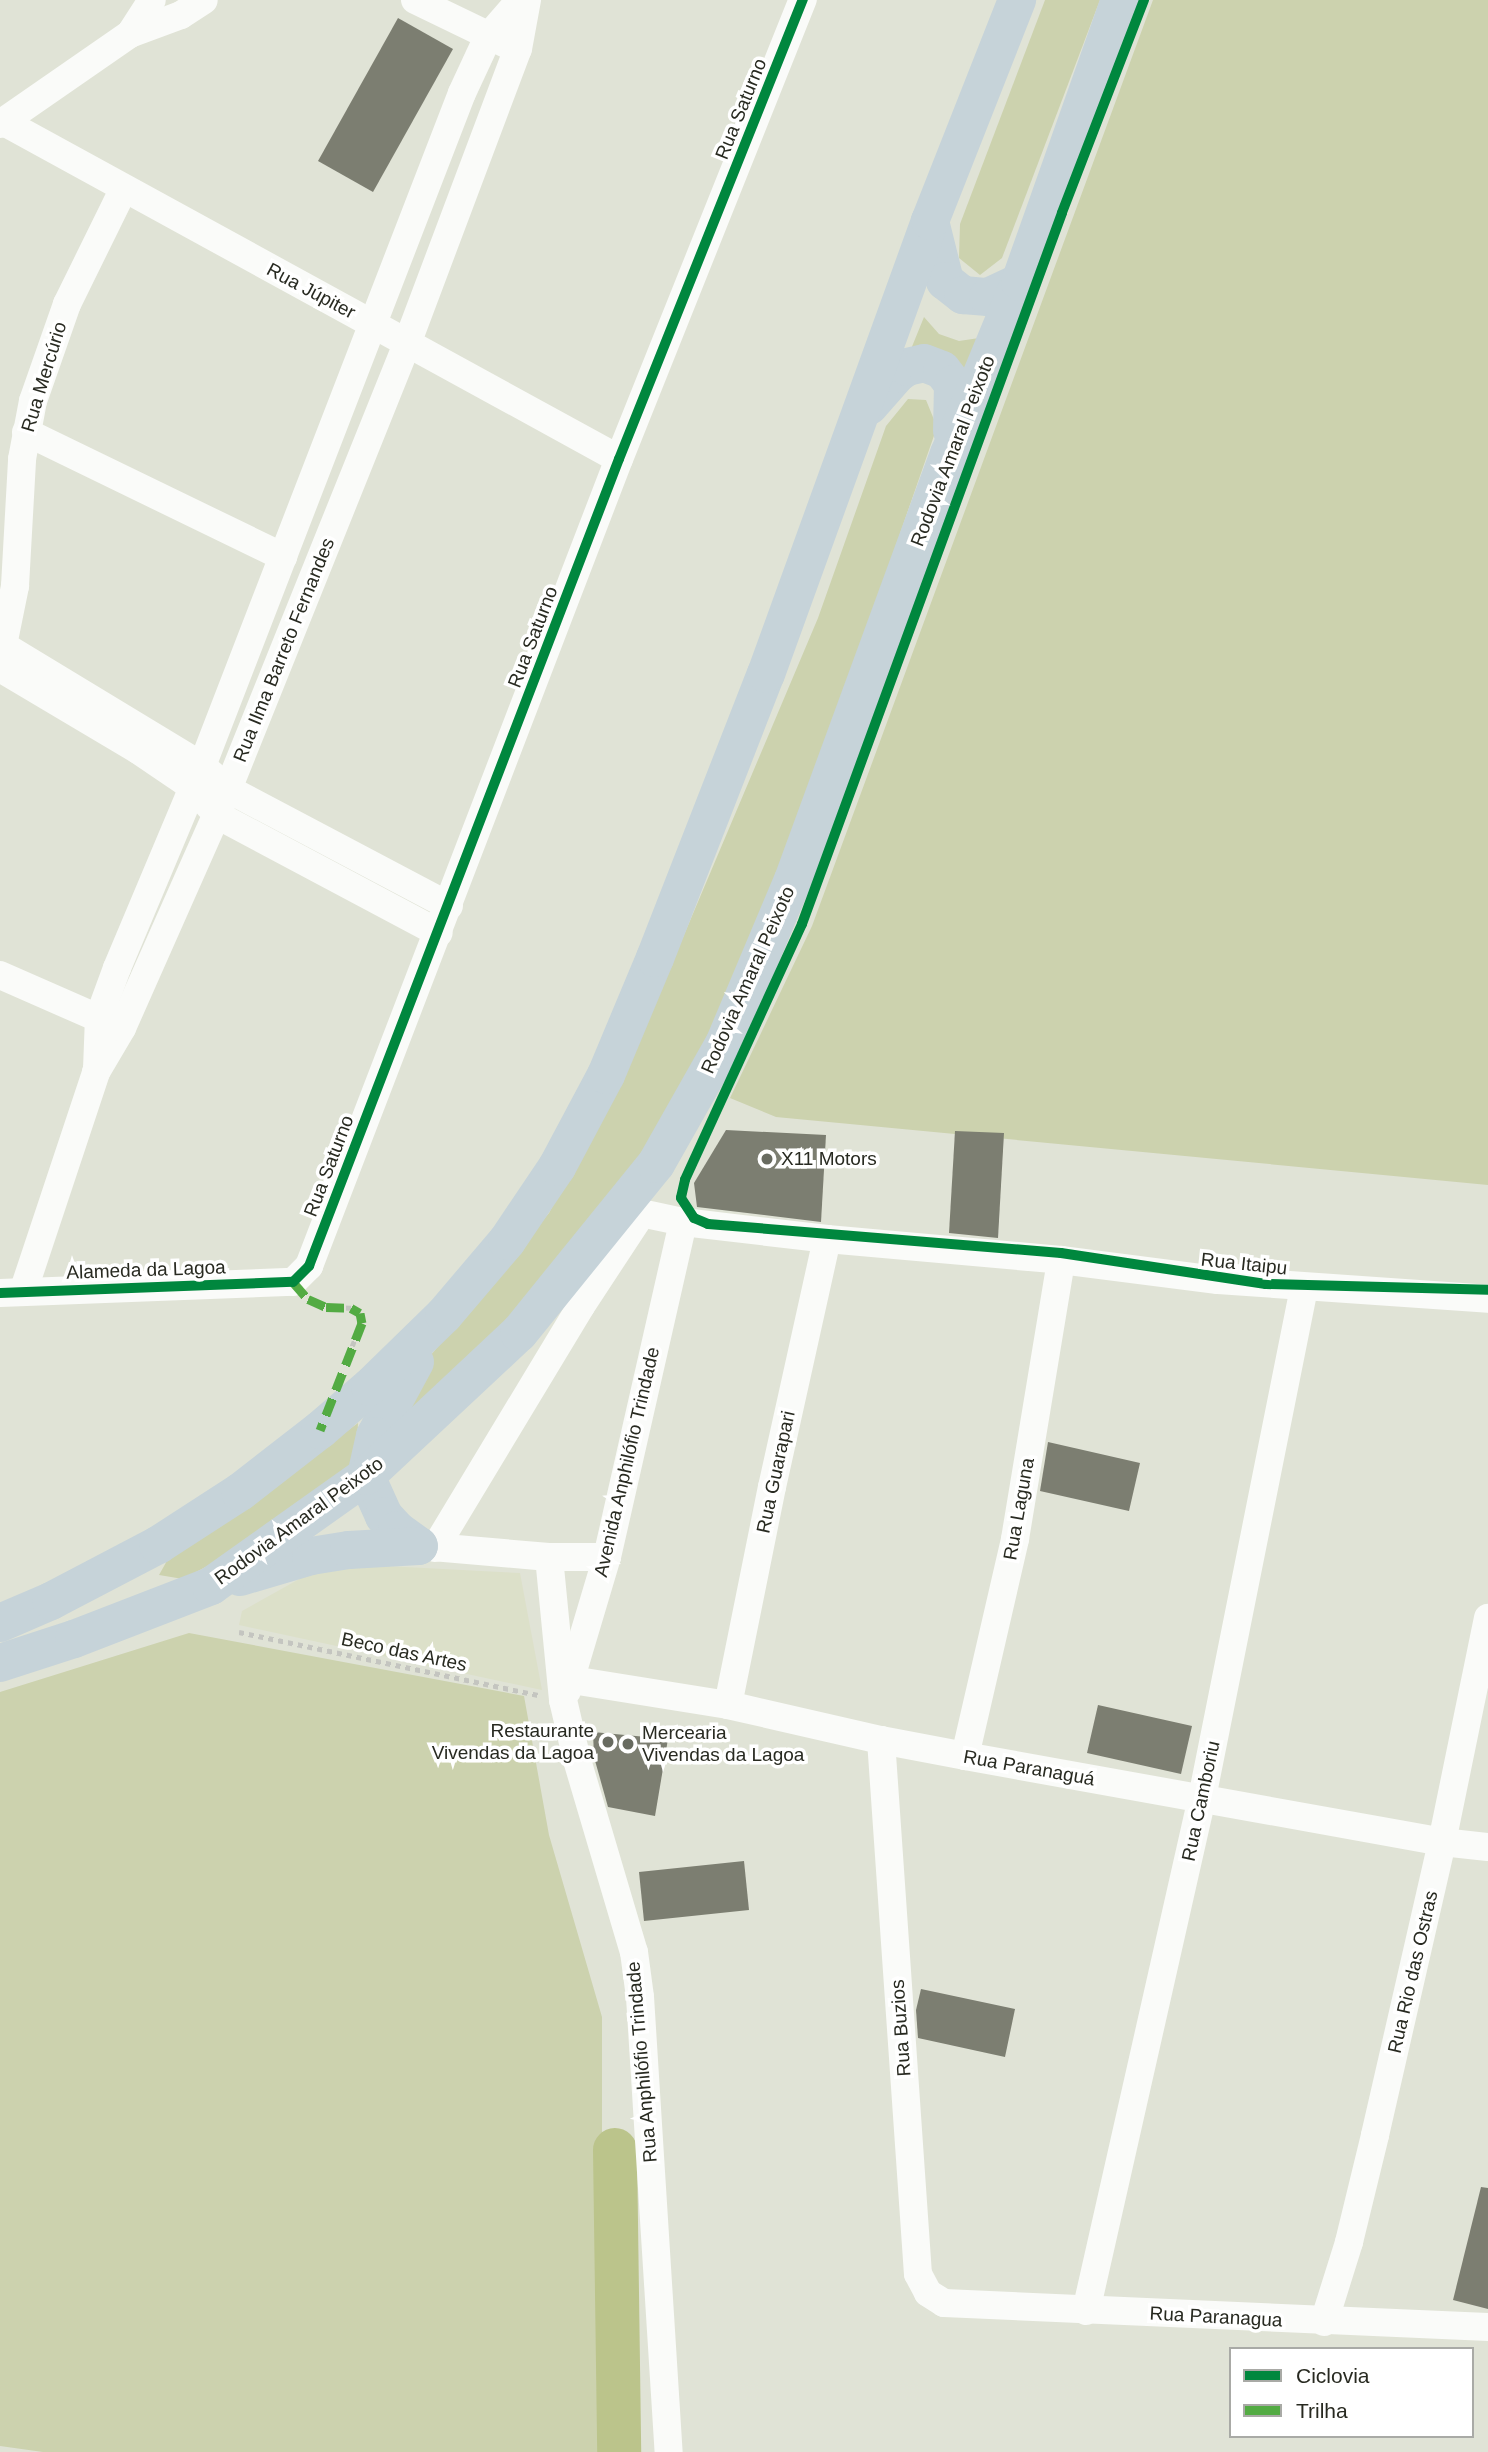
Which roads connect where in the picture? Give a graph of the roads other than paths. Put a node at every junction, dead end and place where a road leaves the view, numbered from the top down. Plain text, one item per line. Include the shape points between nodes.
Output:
1 (204, 0) edge
2 (415, 0) edge
3 (520, 0) edge
4 (527, 0) edge
5 (803, 0) edge
6 (1017, 0) edge
7 (1120, 0) edge
8 (152, 6) edge
9 (488, 37) junction
10 (518, 49) junction
11 (2, 123) edge
12 (123, 190) junction
13 (930, 221) junction
14 (1020, 282) junction
15 (374, 324) junction
16 (408, 341) junction
17 (860, 416) junction
18 (26, 432) junction
19 (950, 454) junction
20 (619, 459) junction
21 (284, 557) junction
22 (5, 614) edge
23 (1, 658) edge
24 (197, 776) junction
25 (228, 789) junction
26 (217, 815) junction
27 (449, 906) junction
28 (439, 933) junction
29 (0, 975) edge
30 (111, 1023) junction
31 (632, 1211) junction
32 (683, 1222) junction
33 (827, 1239) junction
34 (1061, 1259) junction
35 (293, 1282) joint
36 (1304, 1288) junction
37 (12, 1293) edge
38 (1488, 1299) edge
39 (444, 1315) junction
40 (366, 1476) junction
41 (427, 1547) junction
42 (549, 1557) junction
43 (607, 1557) junction
44 (211, 1586) junction
45 (1488, 1618) edge
46 (0, 1623) edge
47 (0, 1663) edge
48 (561, 1692) junction
49 (728, 1705) junction
50 (881, 1740) junction
51 (965, 1756) junction
52 (1202, 1798) junction
53 (1442, 1842) junction
54 (1488, 1847) edge
55 (944, 2303) joint
56 (1086, 2311) junction
57 (1324, 2322) junction
58 (1488, 2327) edge
59 (669, 2452) edge

1 - 8 street
2 - 9 street
3 - 9 street, Rua Ilma Barreto Fernandes
4 - 10 street, Rua Ilma Barreto Fernandes
5 - 20 street, Rua Saturno
6 - 13 highway
7 - 14 highway, Rodovia Amaral Peixoto
8 - 11 street via 130,34
9 - 10 street
9 - 15 street, Rua Ilma Barreto Fernandes
10 - 16 street, Rua Ilma Barreto Fernandes
11 - 12 street, Rua Júpiter
12 - 15 street, Rua Júpiter
12 - 18 street, Rua Mercúrio via 67,304
13 - 14 highway via 945,281 963,295 988,298
13 - 17 highway
14 - 19 highway, Rodovia Amaral Peixoto
15 - 16 street, Rua Júpiter
15 - 21 street, Rua Ilma Barreto Fernandes
16 - 20 street, Rua Júpiter
16 - 25 street, Rua Ilma Barreto Fernandes
17 - 19 highway via 897,374 916,365 942,370 953,384
17 - 39 highway via 766,674 606,1076 557,1167 507,1241
18 - 21 street
18 - 22 street, Rua Mercúrio via 15,586
19 - 31 highway, Rodovia Amaral Peixoto via 793,880 724,1044
20 - 27 street, Rua Saturno
21 - 24 street, Rua Ilma Barreto Fernandes
22 - 23 street, Rua Mercúrio
23 - 24 street
24 - 25 street
24 - 26 street
24 - 30 street, Rua Ilma Barreto Fernandes
25 - 26 street, Rua Ilma Barreto Fernandes
25 - 27 street
26 - 28 street
26 - 30 street, Rua Ilma Barreto Fernandes
27 - 28 street, Rua Saturno
28 - 35 street, Rua Saturno via 309,1266
29 - 30 street
30 - 37 street, Rua Ilma Barreto Fernandes
31 - 32 street, Rua Itaipu
31 - 40 highway, Rodovia Amaral Peixoto via 519,1333
31 - 41 street via 581,1306
32 - 33 street, Rua Itaipu
32 - 43 street, Avenida Anphilófio Trindade
33 - 34 street, Rua Itaipu
33 - 49 street, Rua Guarapari
34 - 36 street, Rua Itaipu
34 - 51 street, Rua Laguna via 1014,1539
35 - 37 street, Alameda da Lagoa
36 - 38 street, Rua Itaipu
36 - 52 street, Rua Camboriu
39 - 40 highway via 387,1411 375,1436
39 - 46 highway via 370,1387 240,1492 158,1545
40 - 41 highway via 384,1516 397,1530
40 - 44 highway, Rodovia Amaral Peixoto
41 - 42 street
41 - 44 highway via 311,1556
42 - 43 street
42 - 48 street, Rua Anphilófio Trindade
43 - 48 street, Avenida Anphilófio Trindade
44 - 47 highway, Rodovia Amaral Peixoto
45 - 53 street, Rua Rio das Ostras
48 - 49 street, Rua Paranaguá
48 - 59 street, Rua Anphilófio Trindade via 634,1952 639,1986
49 - 50 street, Rua Paranaguá
50 - 51 street, Rua Paranaguá
50 - 55 street, Rua Buzios via 918,2274 928,2293
51 - 52 street, Rua Paranaguá
52 - 53 street, Rua Paranaguá
52 - 56 street, Rua Camboriu
53 - 54 street, Rua Paranaguá
53 - 57 street, Rua Rio das Ostras via 1356,2215
55 - 56 street, Rua Paranagua
56 - 57 street, Rua Paranagua
57 - 58 street, Rua Paranagua

